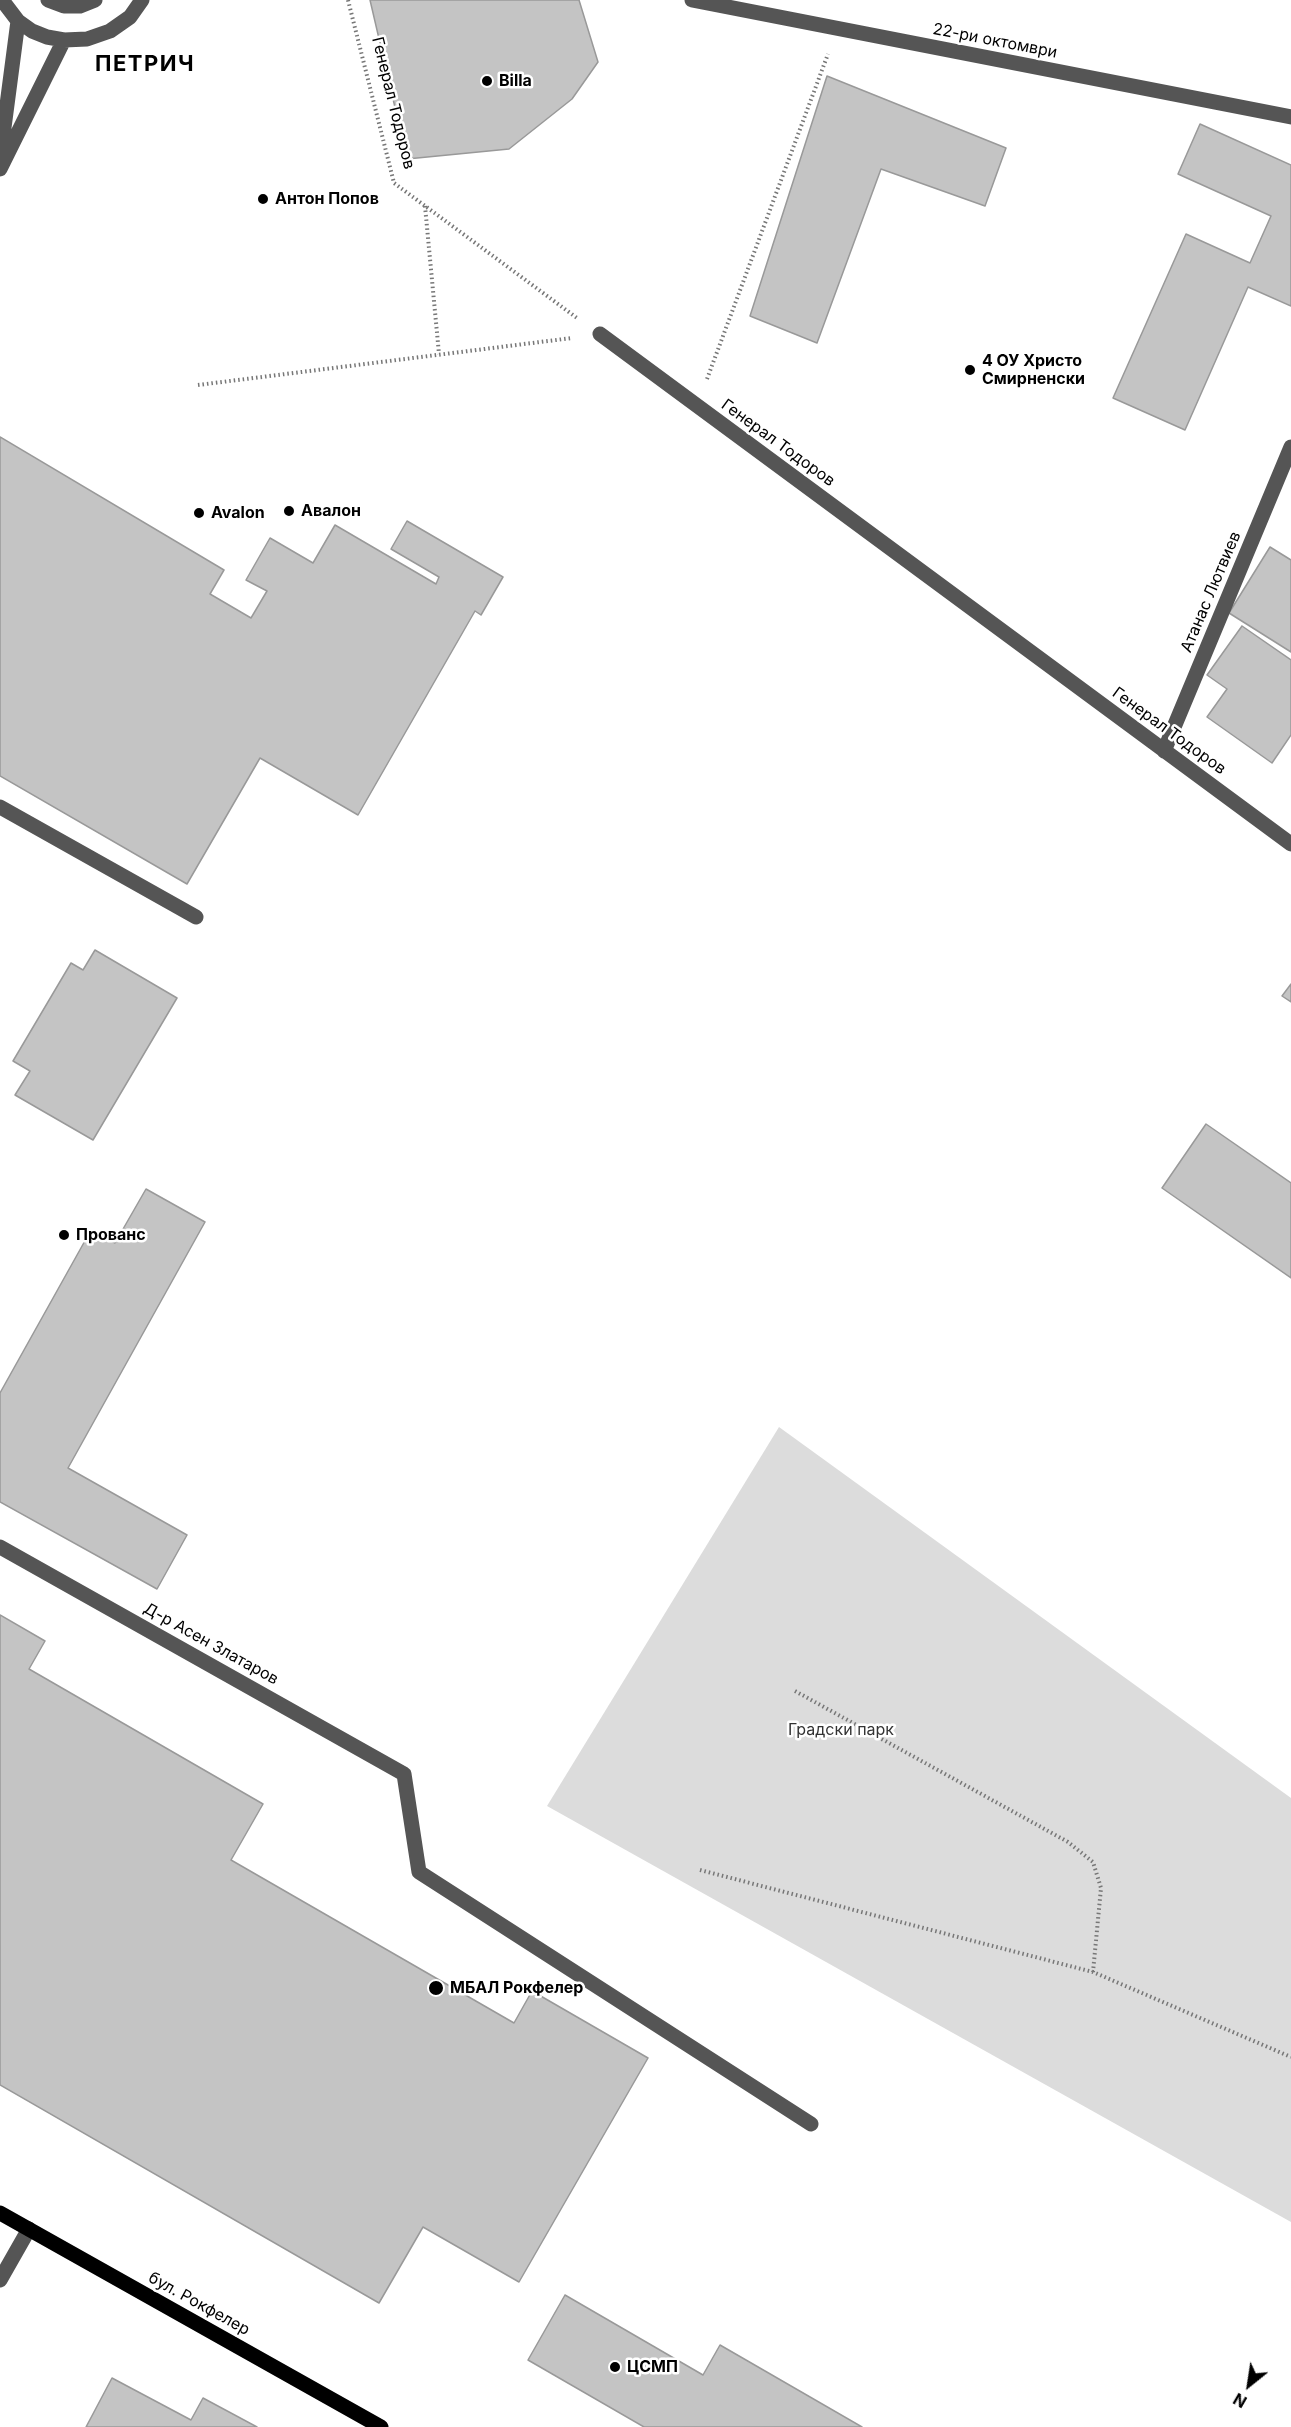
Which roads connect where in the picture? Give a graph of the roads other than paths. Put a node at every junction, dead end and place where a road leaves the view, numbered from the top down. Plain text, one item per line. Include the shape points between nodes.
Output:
1 (2, 0) edge
2 (48, 0) edge
3 (95, 0) edge
4 (142, 0) edge
5 (692, 0) edge
6 (18, 21) junction
7 (64, 40) junction
8 (1291, 117) edge
9 (0, 161) edge
10 (0, 170) edge
11 (600, 334) road end
12 (1291, 447) edge
13 (1164, 750) junction
14 (0, 807) edge
15 (1291, 844) edge
16 (196, 917) dead end
17 (0, 1546) edge
18 (811, 2124) dead end
19 (0, 2213) edge
20 (29, 2229) junction
21 (0, 2280) edge
22 (381, 2427) edge

1 - 6 street
2 - 3 street via 72,6
4 - 7 street via 130,17 110,31 87,39
5 - 8 street, 22-ри октомври
6 - 7 street via 40,34
6 - 9 street
7 - 10 street
11 - 13 street, Генерал Тодоров
12 - 13 street, Атанас Лютвиев
13 - 15 street, Генерал Тодоров
14 - 16 street
17 - 18 street, Д-р Асен Златаров via 404,1774 419,1872
19 - 20 main road, бул. Рокфелер
20 - 21 street
20 - 22 main road, бул. Рокфелер

